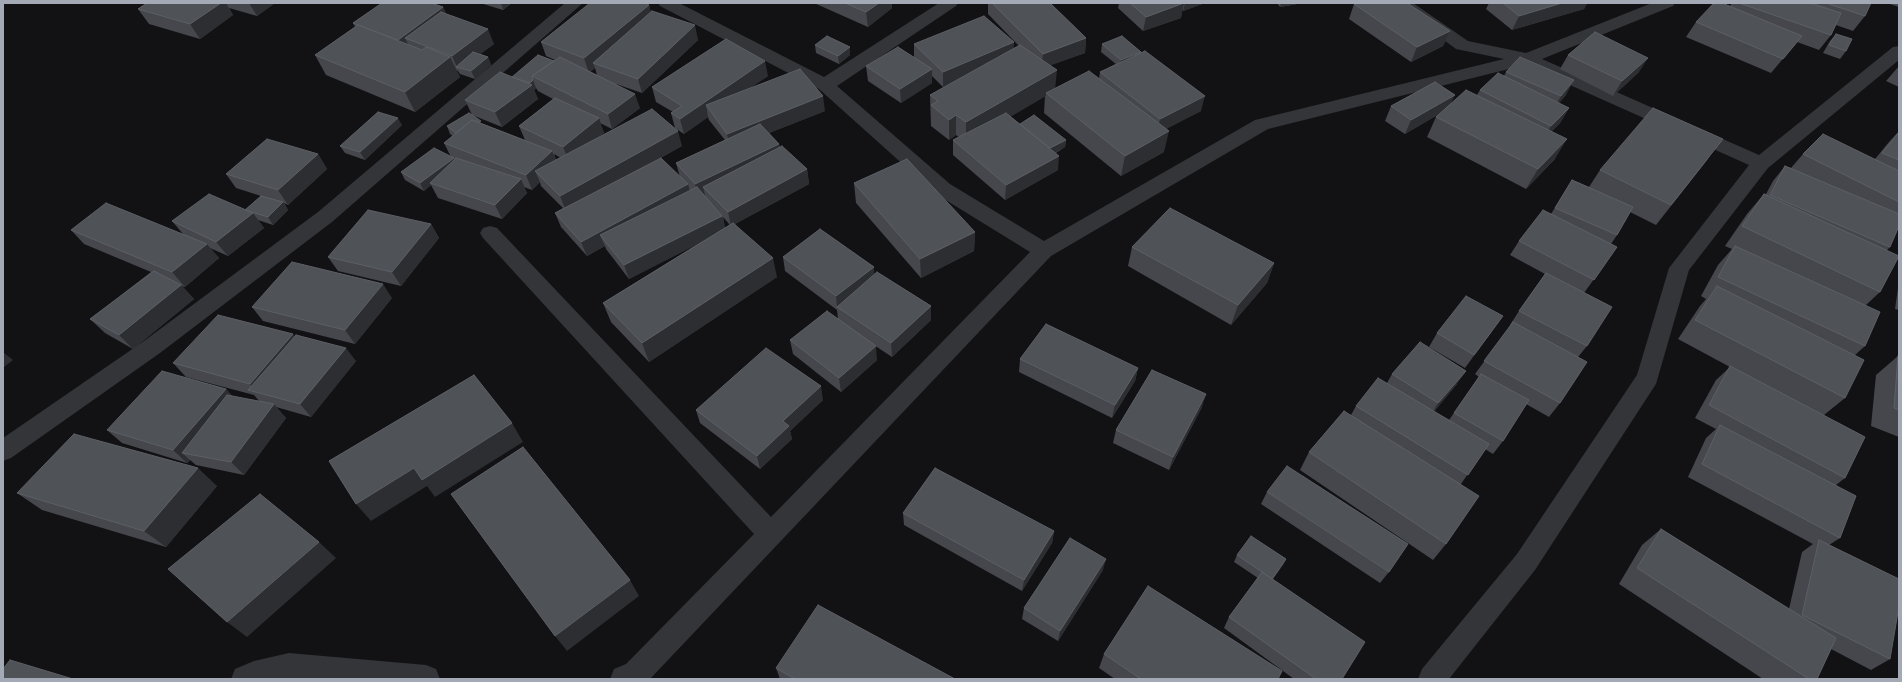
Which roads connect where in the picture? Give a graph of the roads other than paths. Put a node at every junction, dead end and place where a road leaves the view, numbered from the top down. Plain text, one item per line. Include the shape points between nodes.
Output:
1 (575, 3) edge
2 (666, 3) edge
3 (950, 3) edge
4 (1402, 3) edge
5 (1667, 3) edge
6 (1899, 51) edge
7 (1527, 59) junction
8 (825, 85) junction
9 (1761, 163) junction
10 (490, 233) dead end
11 (1044, 251) junction
12 (3, 451) edge
13 (770, 534) junction
14 (245, 679) edge
15 (426, 679) edge
16 (624, 679) edge
17 (1432, 679) edge

1 - 12 street via 325,217 152,347
2 - 8 street
3 - 8 street
4 - 7 street via 1462,45
5 - 7 street
6 - 9 street
7 - 9 street
7 - 11 street via 1262,124
8 - 11 street via 943,189
9 - 17 street via 1679,268 1648,378 1526,562
10 - 13 street
11 - 13 street
13 - 16 street via 636,674
14 - 15 street via 289,666

